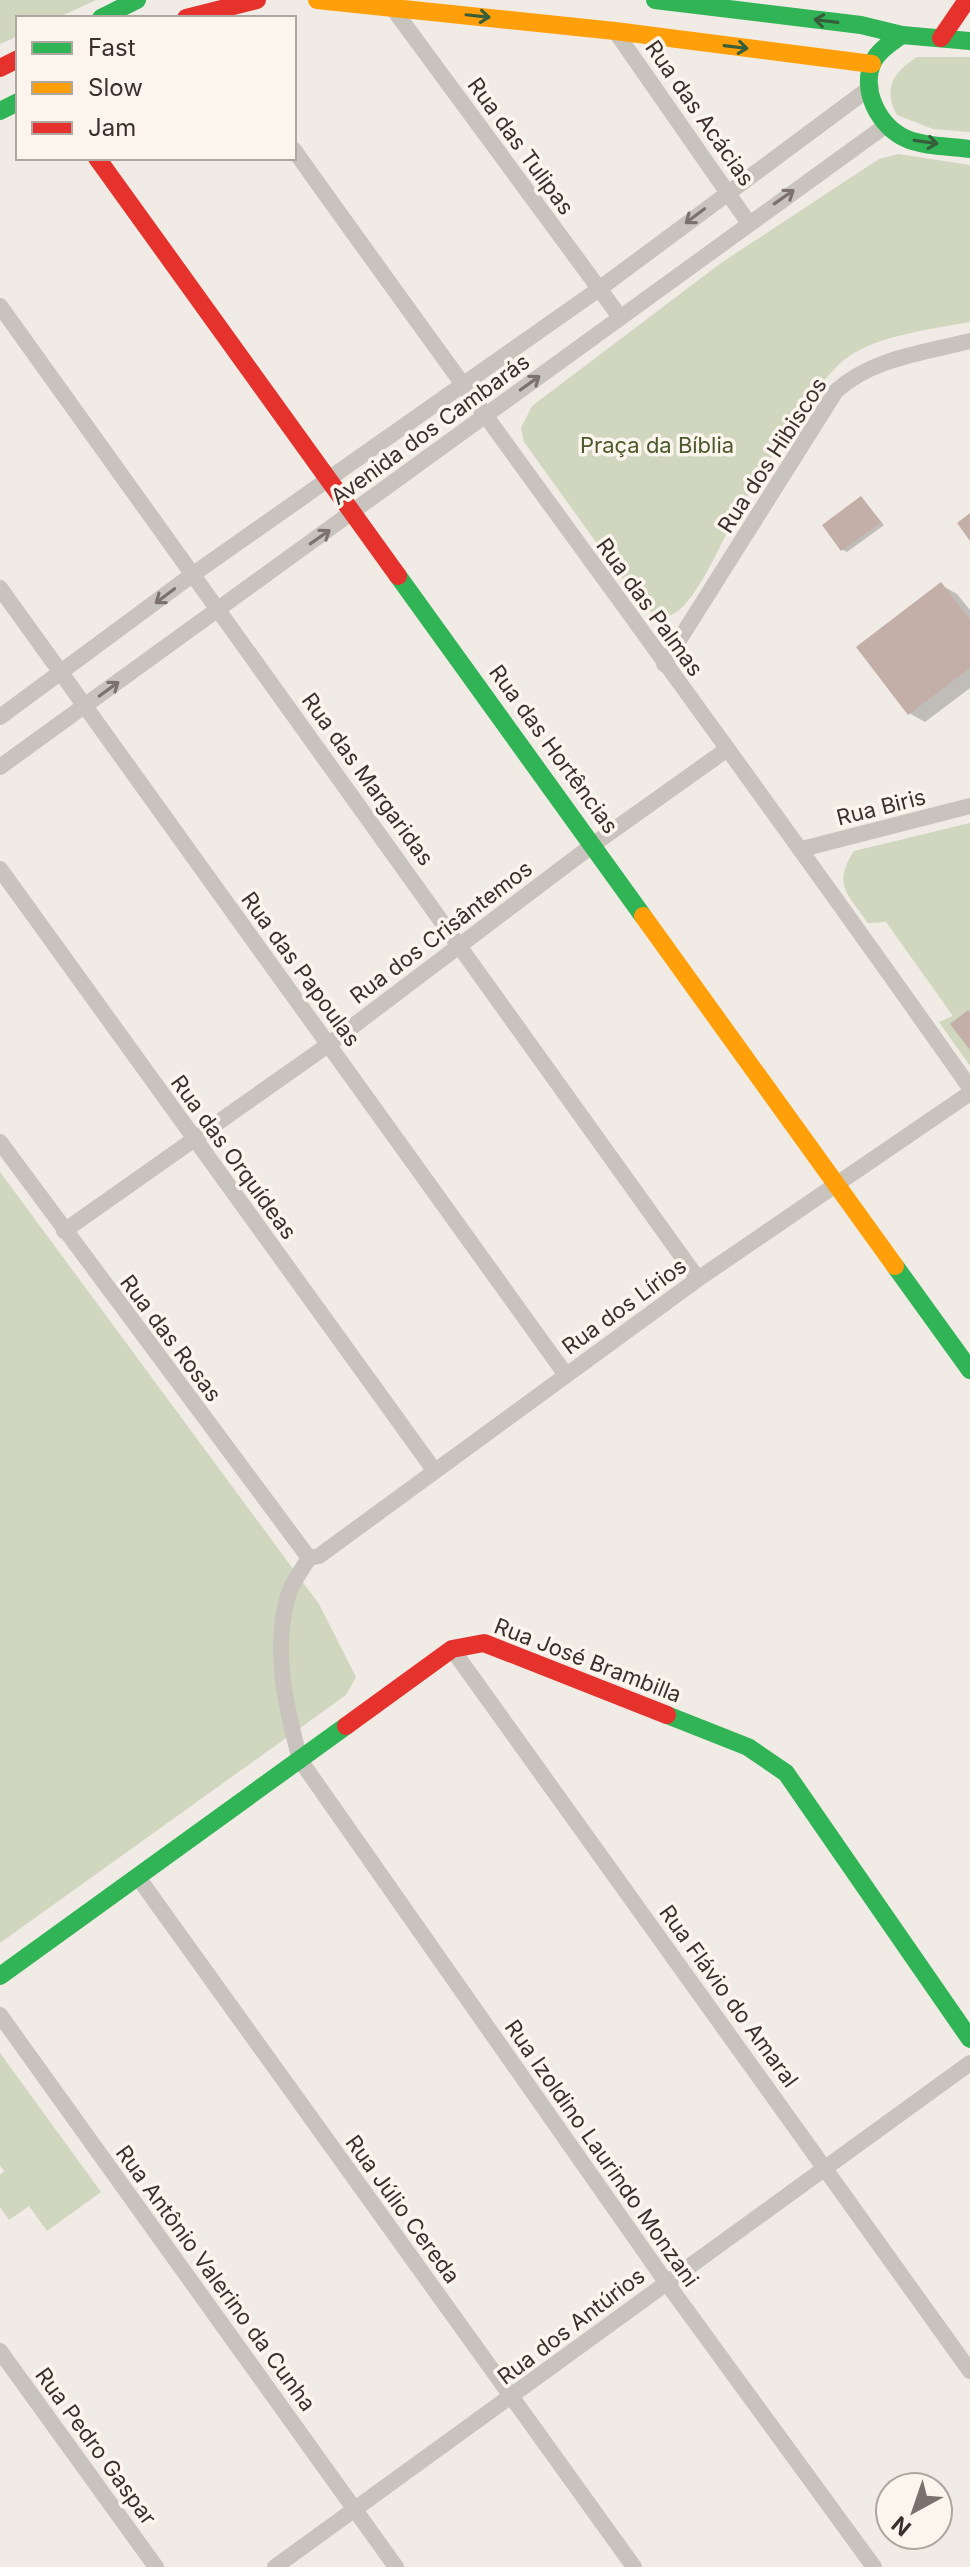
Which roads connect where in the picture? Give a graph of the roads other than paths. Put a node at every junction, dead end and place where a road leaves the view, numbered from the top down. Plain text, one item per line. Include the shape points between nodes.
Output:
1 (137, 0) edge
2 (257, 0) edge
3 (317, 0) edge
4 (655, 0) edge
5 (967, 0) edge
6 (391, 3) edge
7 (105, 16) edge
8 (194, 16) edge
9 (615, 31) junction
10 (902, 35) junction
11 (941, 38) junction
12 (970, 41) edge
13 (872, 64) junction
14 (871, 87) junction
15 (885, 126) junction
16 (970, 149) edge
17 (296, 153) edge
18 (98, 160) edge
19 (728, 190) junction
20 (748, 222) junction
21 (599, 289) junction
22 (0, 306) edge
23 (620, 317) junction
24 (970, 341) edge
25 (461, 385) junction
26 (486, 416) junction
27 (332, 480) junction
28 (354, 513) junction
29 (192, 575) junction
30 (0, 588) edge
31 (218, 609) junction
32 (664, 664) junction
33 (62, 673) junction
34 (85, 706) junction
35 (0, 717) edge
36 (726, 750) junction
37 (0, 767) edge
38 (970, 806) edge
39 (594, 844) junction
40 (802, 849) junction
41 (0, 869) edge
42 (460, 945) junction
43 (328, 1045) junction
44 (970, 1091) edge
45 (192, 1138) junction
46 (0, 1142) edge
47 (836, 1186) junction
48 (64, 1231) junction
49 (698, 1279) junction
50 (970, 1370) edge
51 (566, 1375) junction
52 (434, 1470) junction
53 (309, 1558) junction
54 (452, 1649) junction
55 (300, 1760) junction
56 (137, 1876) junction
57 (0, 1976) edge
58 (0, 2015) edge
59 (970, 2039) edge
60 (970, 2063) edge
61 (825, 2167) junction
62 (666, 2282) junction
63 (0, 2351) edge
64 (970, 2371) edge
65 (511, 2398) junction
66 (356, 2511) junction
67 (156, 2567) edge
68 (275, 2567) edge
69 (396, 2567) edge
70 (634, 2567) edge
71 (874, 2567) edge

1 - 7 street
2 - 8 street
3 - 6 street
10 -> 4 street via 861,25
5 - 11 street
6 -> 9 street
6 - 21 street, Rua das Tulipas
9 -> 13 street
9 - 19 street, Rua das Acácias
10 - 11 street
10 - 13 street
11 - 12 street
13 - 14 street
14 - 15 street
14 - 19 street, Avenida dos Cambarás
15 -> 16 street via 909,139
20 -> 15 street, Avenida dos Cambarás
17 - 25 street, Rua das Palmas
18 - 27 street, Rua das Hortências
19 - 20 street, Rua das Acácias
19 -> 21 street, Avenida dos Cambarás
20 - 23 street, Avenida dos Cambarás
21 - 23 street, Rua das Tulipas
21 - 25 street, Avenida dos Cambarás
22 - 29 street, Rua das Margaridas
26 -> 23 street, Avenida dos Cambarás
24 - 32 street, Rua dos Hibiscos via 884,362 855,374 836,391
25 - 26 street, Rua das Palmas
25 - 27 street, Avenida dos Cambarás
26 - 28 street, Avenida dos Cambarás
26 - 32 street, Rua das Palmas
27 - 28 street, Rua das Hortências
27 - 29 street, Avenida dos Cambarás
31 -> 28 street, Avenida dos Cambarás
28 - 39 street, Rua das Hortências
29 - 31 street, Rua das Margaridas
29 -> 33 street, Avenida dos Cambarás
30 - 33 street, Rua das Papoulas
34 -> 31 street, Avenida dos Cambarás
31 - 42 street, Rua das Margaridas
32 - 36 street, Rua das Palmas
33 - 34 street, Rua das Papoulas
33 - 35 street, Avenida dos Cambarás
34 - 37 street, Avenida dos Cambarás
34 - 43 street, Rua das Papoulas
36 - 39 street, Rua dos Crisântemos
36 - 40 street, Rua das Palmas
38 - 40 street, Rua Biris
39 - 42 street, Rua dos Crisântemos
39 - 47 street, Rua das Hortências
40 - 44 street, Rua das Palmas
41 - 45 street, Rua das Orquídeas
42 - 43 street, Rua dos Crisântemos
42 - 49 street, Rua das Margaridas
43 - 45 street, Rua dos Crisântemos
43 - 51 street, Rua das Papoulas
44 - 47 street, Rua dos Lírios
45 - 48 street, Rua dos Crisântemos
45 - 52 street, Rua das Orquídeas
46 - 48 street, Rua das Rosas
47 - 49 street, Rua dos Lírios
47 - 50 street, Rua das Hortências
48 - 53 street, Rua das Rosas
49 - 51 street, Rua dos Lírios
51 - 52 street, Rua dos Lírios
52 - 53 street, Rua dos Lírios via 319,1556
53 - 55 street via 288,1594 280,1647 286,1704
54 - 55 street
54 - 59 street, Rua José Brambilla via 484,1643 748,1747 786,1773
54 - 61 street, Rua Flávio do Amaral
55 - 56 street
55 - 62 street, Rua Izoldino Laurindo Monzani
56 - 57 street
56 - 65 street, Rua Júlio Cereda
58 - 66 street, Rua Antônio Valerino da Cunha
60 - 61 street, Rua dos Antúrios
61 - 62 street, Rua dos Antúrios
61 - 64 street, Rua Flávio do Amaral
62 - 65 street, Rua dos Antúrios
62 - 71 street, Rua Izoldino Laurindo Monzani
63 - 67 street, Rua Pedro Gaspar
65 - 66 street, Rua dos Antúrios
65 - 70 street, Rua Júlio Cereda
66 - 68 street, Rua dos Antúrios
66 - 69 street, Rua Antônio Valerino da Cunha

